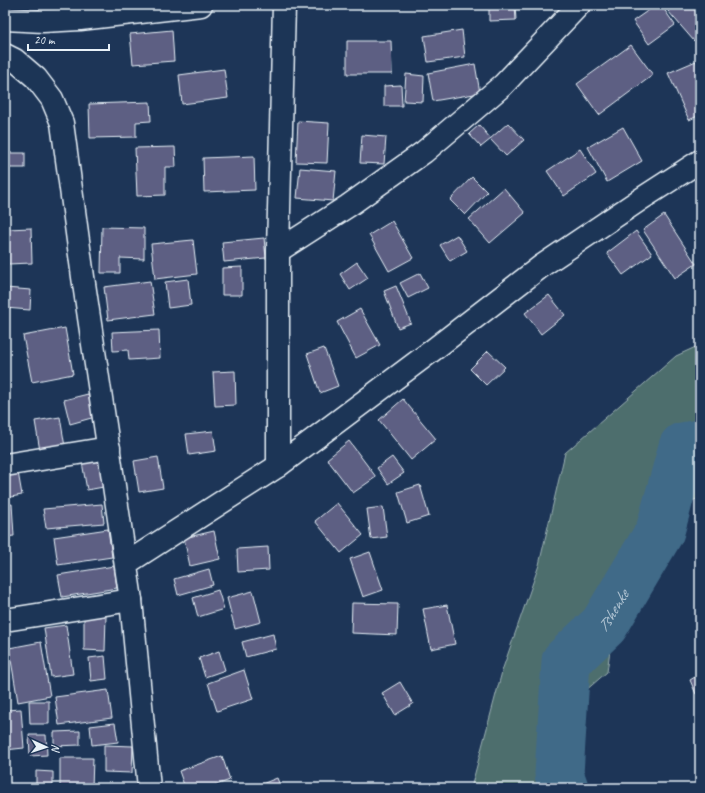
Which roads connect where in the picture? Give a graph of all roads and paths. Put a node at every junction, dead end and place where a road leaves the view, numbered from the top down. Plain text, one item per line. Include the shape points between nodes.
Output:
1 (201, 5) edge
2 (284, 5) edge
3 (579, 5) edge
4 (5, 19) edge
5 (5, 55) edge
6 (700, 161) edge
7 (278, 251) junction
8 (109, 448) junction
9 (5, 465) edge
10 (278, 466) junction
11 (127, 563) junction
12 (132, 600) junction
13 (5, 620) edge
14 (149, 788) edge

1 - 4 street via 80,19
2 - 7 street
3 - 7 street via 503,85 424,152 348,206
5 - 8 street via 36,78 52,99 62,123
6 - 10 street via 543,266
7 - 10 street
8 - 9 street
8 - 11 street
10 - 11 street
11 - 12 street
12 - 13 street
12 - 14 street

